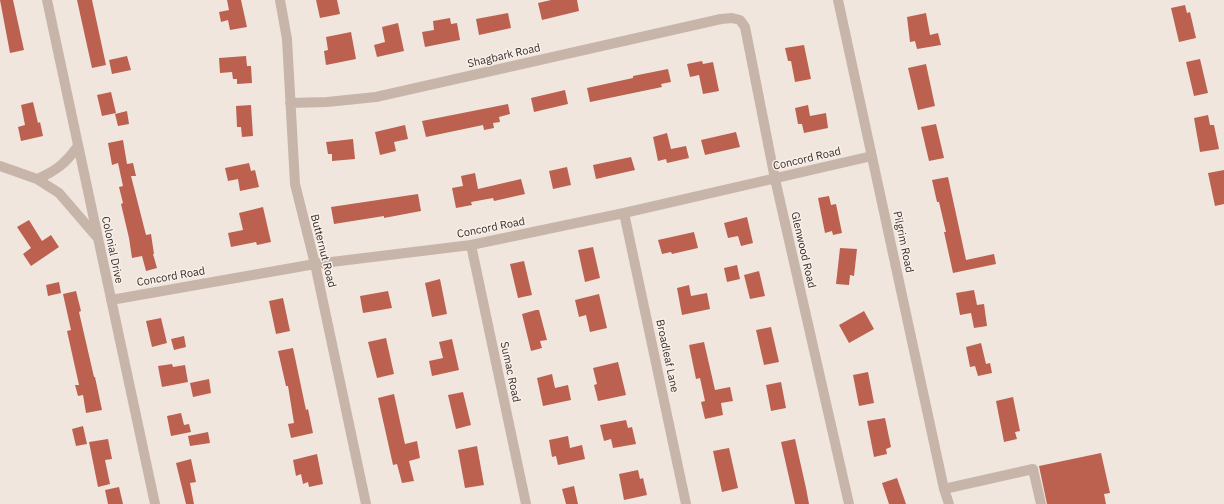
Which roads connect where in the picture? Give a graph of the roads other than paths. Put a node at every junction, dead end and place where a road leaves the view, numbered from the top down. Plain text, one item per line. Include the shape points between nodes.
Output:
1 (47, 0) edge
2 (280, 0) edge
3 (838, 0) edge
4 (721, 19) joint
5 (290, 103) junction
6 (78, 146) junction
7 (872, 156) junction
8 (0, 166) edge
9 (775, 179) junction
10 (37, 180) junction
11 (624, 212) junction
12 (98, 237) junction
13 (471, 245) junction
14 (315, 264) junction
15 (111, 300) junction
16 (944, 489) junction
17 (155, 504) edge
18 (366, 504) edge
19 (526, 504) edge
20 (686, 504) edge
21 (849, 504) edge
22 (945, 504) edge
23 (949, 504) edge
24 (1041, 504) edge

1 - 6 street, Colonial Drive
2 - 5 street, Butternut Road via 287,39
3 - 7 street, Pilgrim Road
4 - 5 street, Shagbark Road via 376,98
4 - 9 street, Glenwood Road via 740,20 745,27
5 - 14 street, Butternut Road via 295,184
6 - 10 street via 69,159 53,172
6 - 12 street, Colonial Drive
7 - 9 street, Concord Road
7 - 16 street, Pilgrim Road
8 - 10 street
9 - 11 street, Concord Road
9 - 21 street, Glenwood Road
10 - 12 street via 59,193
11 - 13 street, Concord Road
11 - 20 street, Broadleaf Lane
12 - 15 street, Colonial Drive
13 - 14 street, Concord Road
13 - 19 street, Sumac Road
14 - 15 street, Concord Road
14 - 18 street, Butternut Road
15 - 17 street, Colonial Drive
16 - 22 street, Pilgrim Road
16 - 23 street, Pilgrim Road
16 - 24 street via 1033,469

